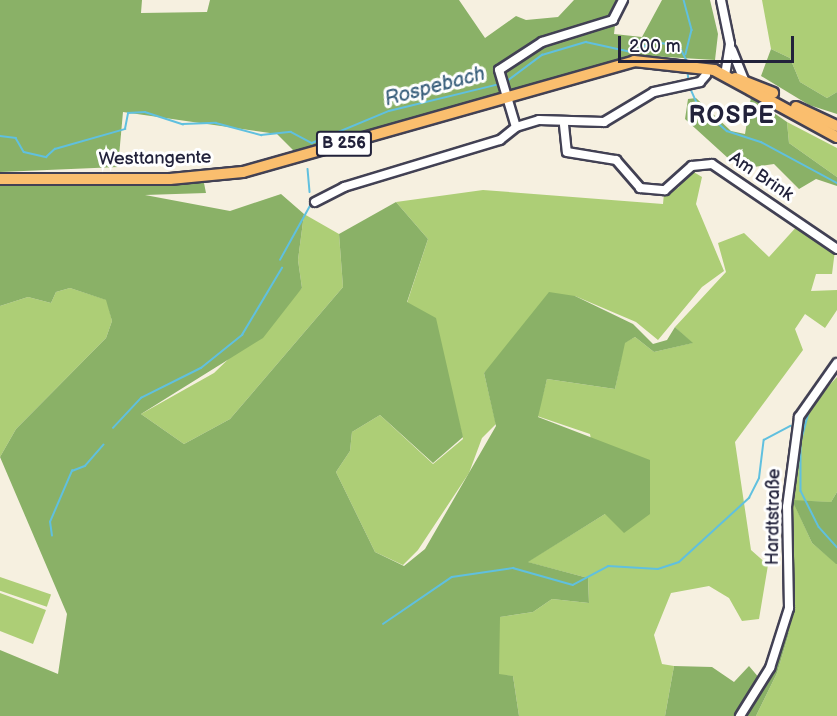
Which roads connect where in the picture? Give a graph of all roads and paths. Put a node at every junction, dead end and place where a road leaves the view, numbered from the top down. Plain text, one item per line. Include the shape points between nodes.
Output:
1 (623, 0) edge
2 (721, 0) edge
3 (730, 44) junction
4 (706, 75) dead end
5 (725, 76) junction
6 (744, 80) junction
7 (501, 89) junction
8 (564, 125) junction
9 (837, 126) edge
10 (516, 127) junction
11 (837, 136) edge
12 (0, 179) edge
13 (315, 202) dead end
14 (837, 249) edge
15 (837, 363) edge
16 (740, 716) edge

1 - 7 street via 621,14 517,55 499,70
2 - 3 street
3 - 5 street
3 - 6 street
4 - 8 street via 654,92 604,122
5 - 6 main road, Westtangente / B 256
5 - 7 main road, Westtangente / B 256 via 693,65 634,61
5 - 11 main road, Westtangente / B 256
6 - 9 main road, Westtangente / B 256
7 - 10 street
7 - 12 main road, Westtangente / B 256 via 243,172 170,179
8 - 10 street via 539,120
8 - 14 street, Am Brink via 567,152 616,159 640,188 665,190 692,166 712,164
10 - 13 street via 500,140 344,187
15 - 16 street, Hardtstraße via 806,401 795,434 787,507 789,608 763,681

